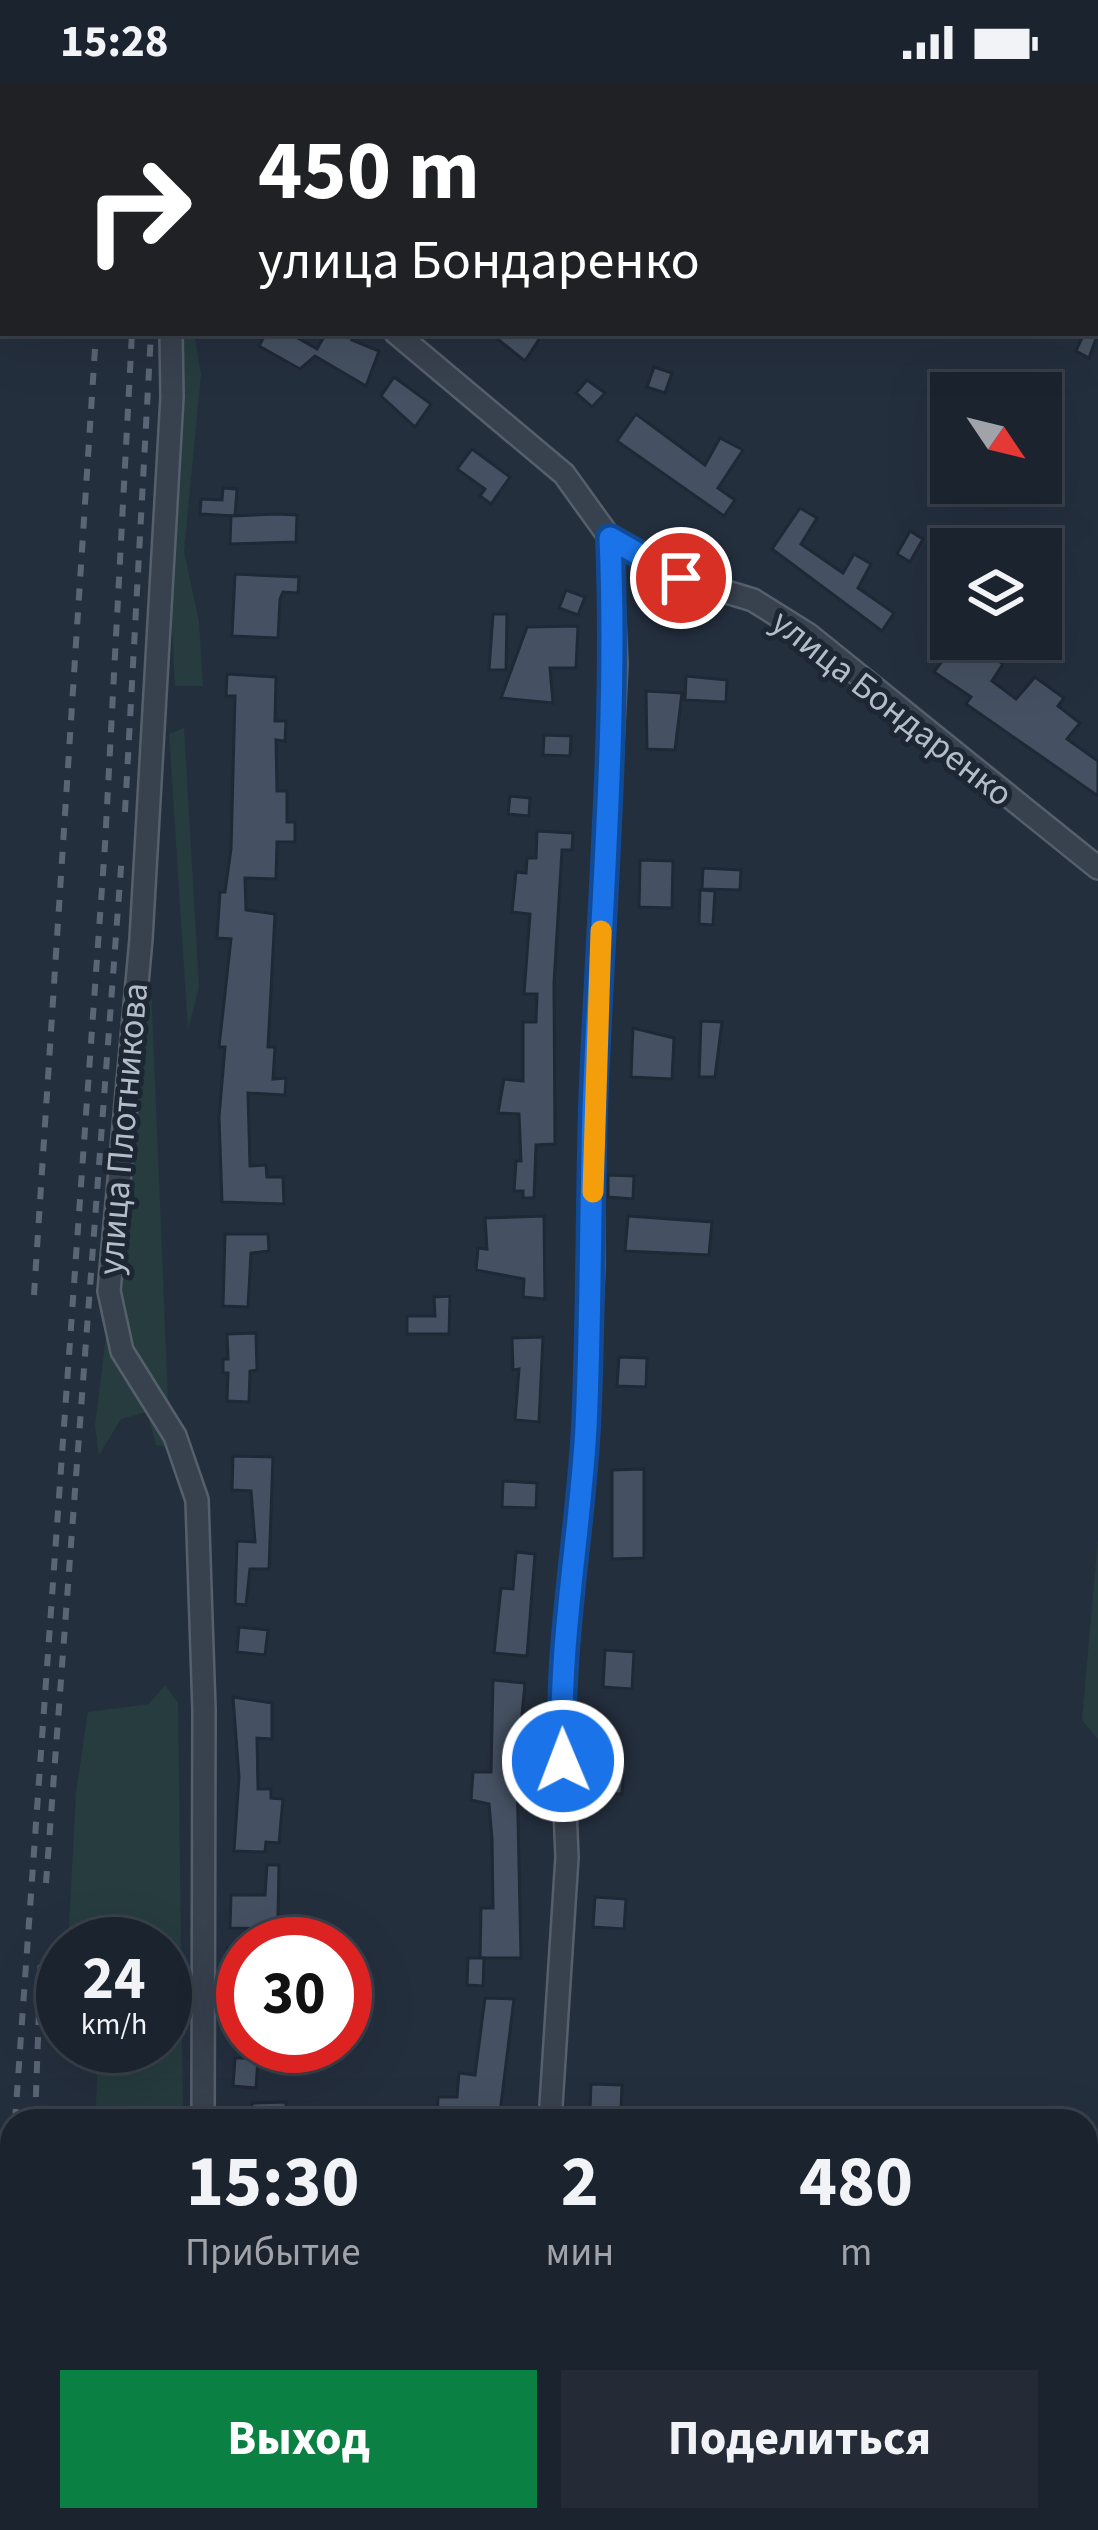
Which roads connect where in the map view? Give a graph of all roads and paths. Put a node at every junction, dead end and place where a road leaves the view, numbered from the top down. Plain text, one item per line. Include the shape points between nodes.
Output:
1 (171, 336) edge
2 (400, 336) edge
3 (610, 538) junction
4 (1098, 868) edge
5 (203, 2109) edge
6 (551, 2109) edge

1 - 5 street, улица Плотникова via 143,894 109,1291 122,1351 175,1436 197,1500
2 - 3 street, улица Бондаренко via 564,474
3 - 4 street, улица Бондаренко via 681,578 753,599 808,635
3 - 6 street via 616,664 585,1434 560,1714 567,1857

